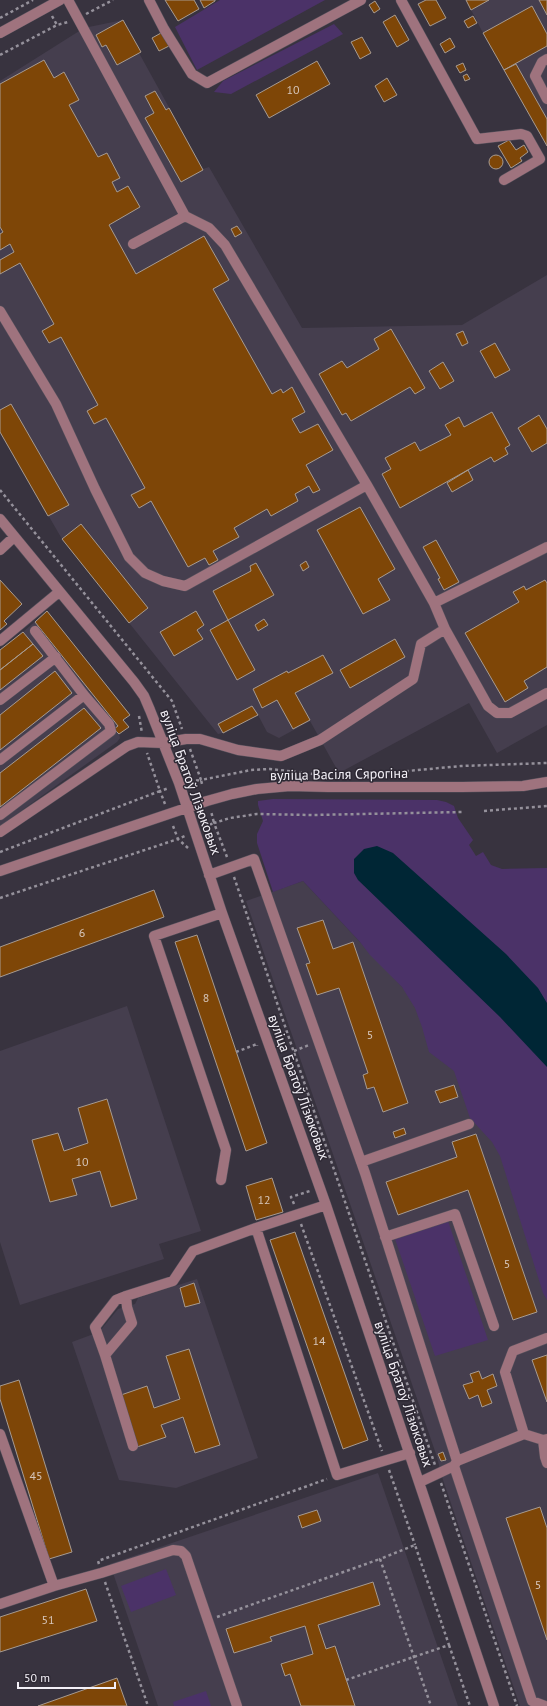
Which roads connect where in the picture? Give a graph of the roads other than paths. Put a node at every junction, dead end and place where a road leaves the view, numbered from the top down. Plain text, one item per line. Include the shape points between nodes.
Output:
1 (60, 0) edge
2 (68, 0) edge
3 (149, 0) edge
4 (361, 0) edge
5 (401, 0) edge
6 (0, 33) edge
7 (547, 59) edge
8 (547, 99) edge
9 (504, 180) dead end
10 (185, 216) junction
11 (133, 244) dead end
12 (2, 317) edge
13 (367, 485) junction
14 (0, 519) edge
15 (14, 537) junction
16 (547, 546) edge
17 (0, 550) edge
18 (59, 592) junction
19 (434, 603) junction
20 (445, 628) junction
21 (35, 631) dead end
22 (0, 641) edge
23 (56, 657) junction
24 (547, 693) edge
25 (84, 695) junction
26 (0, 700) edge
27 (163, 743) junction
28 (0, 760) edge
29 (547, 782) edge
30 (188, 808) junction
31 (0, 815) edge
32 (0, 832) edge
33 (0, 871) edge
34 (210, 874) junction
35 (222, 913) junction
36 (469, 1124) dead end
37 (361, 1162) junction
38 (221, 1180) dead end
39 (326, 1205) junction
40 (256, 1228) junction
41 (385, 1237) junction
42 (126, 1296) junction
43 (494, 1326) dead end
44 (547, 1338) edge
45 (105, 1355) junction
46 (0, 1434) edge
47 (524, 1434) junction
48 (545, 1440) edge
49 (133, 1446) dead end
50 (410, 1453) junction
51 (455, 1463) junction
52 (547, 1463) edge
53 (420, 1482) junction
54 (54, 1586) junction
55 (0, 1604) edge
56 (237, 1706) edge
57 (494, 1706) edge
58 (545, 1706) edge

1 - 6 street
2 - 10 street
3 - 4 street via 192,74 207,83
5 - 9 street via 477,139 520,134 527,136 540,159
7 - 8 street via 542,62 535,76
10 - 11 street
10 - 13 street via 209,228 225,245
12 - 13 street via 56,404 129,557 145,573 163,581 185,586
13 - 19 street
14 - 15 street, вуліца Братоў Лізюковых
15 - 17 street
15 - 18 street, вуліца Братоў Лізюковых
16 - 19 street
18 - 22 street
18 - 27 street, вуліца Братоў Лізюковых via 144,696
19 - 20 street
20 - 24 street via 488,706 497,713 510,713
20 - 27 street via 421,644 413,679 320,740 281,756 238,750 200,739
21 - 23 street
23 - 25 street
23 - 26 street
25 - 28 street
25 - 31 street via 109,724 111,731
27 - 30 street, вуліца Братоў Лізюковых
27 - 32 street via 138,742 127,746
29 - 30 street, вуліца Васіля Сярогіна via 523,786 462,787 290,786 232,794
30 - 33 street, вуліца Васіля Сярогіна
30 - 34 street, вуліца Братоў Лізюковых
34 - 35 street, вуліца Братоў Лізюковых
34 - 37 street via 254,858
35 - 38 street via 154,936 226,1150
35 - 39 street, вуліца Братоў Лізюковых
36 - 37 street
37 - 41 street
39 - 40 street
39 - 50 street, вуліца Братоў Лізюковых
40 - 42 street via 193,1251 173,1281
40 - 50 street via 337,1475
41 - 43 street via 455,1214
41 - 51 street
42 - 45 street via 132,1323
42 - 45 street via 116,1300 95,1327
44 - 47 street via 513,1351 505,1372
45 - 49 street
46 - 54 street
47 - 48 street
47 - 51 street
48 - 52 street
50 - 53 street, вуліца Братоў Лізюковых
51 - 53 street
51 - 58 street via 532,1701
53 - 57 street, вуліца Братоў Лізюковых
54 - 55 street
54 - 56 street via 173,1550 181,1551 186,1556

